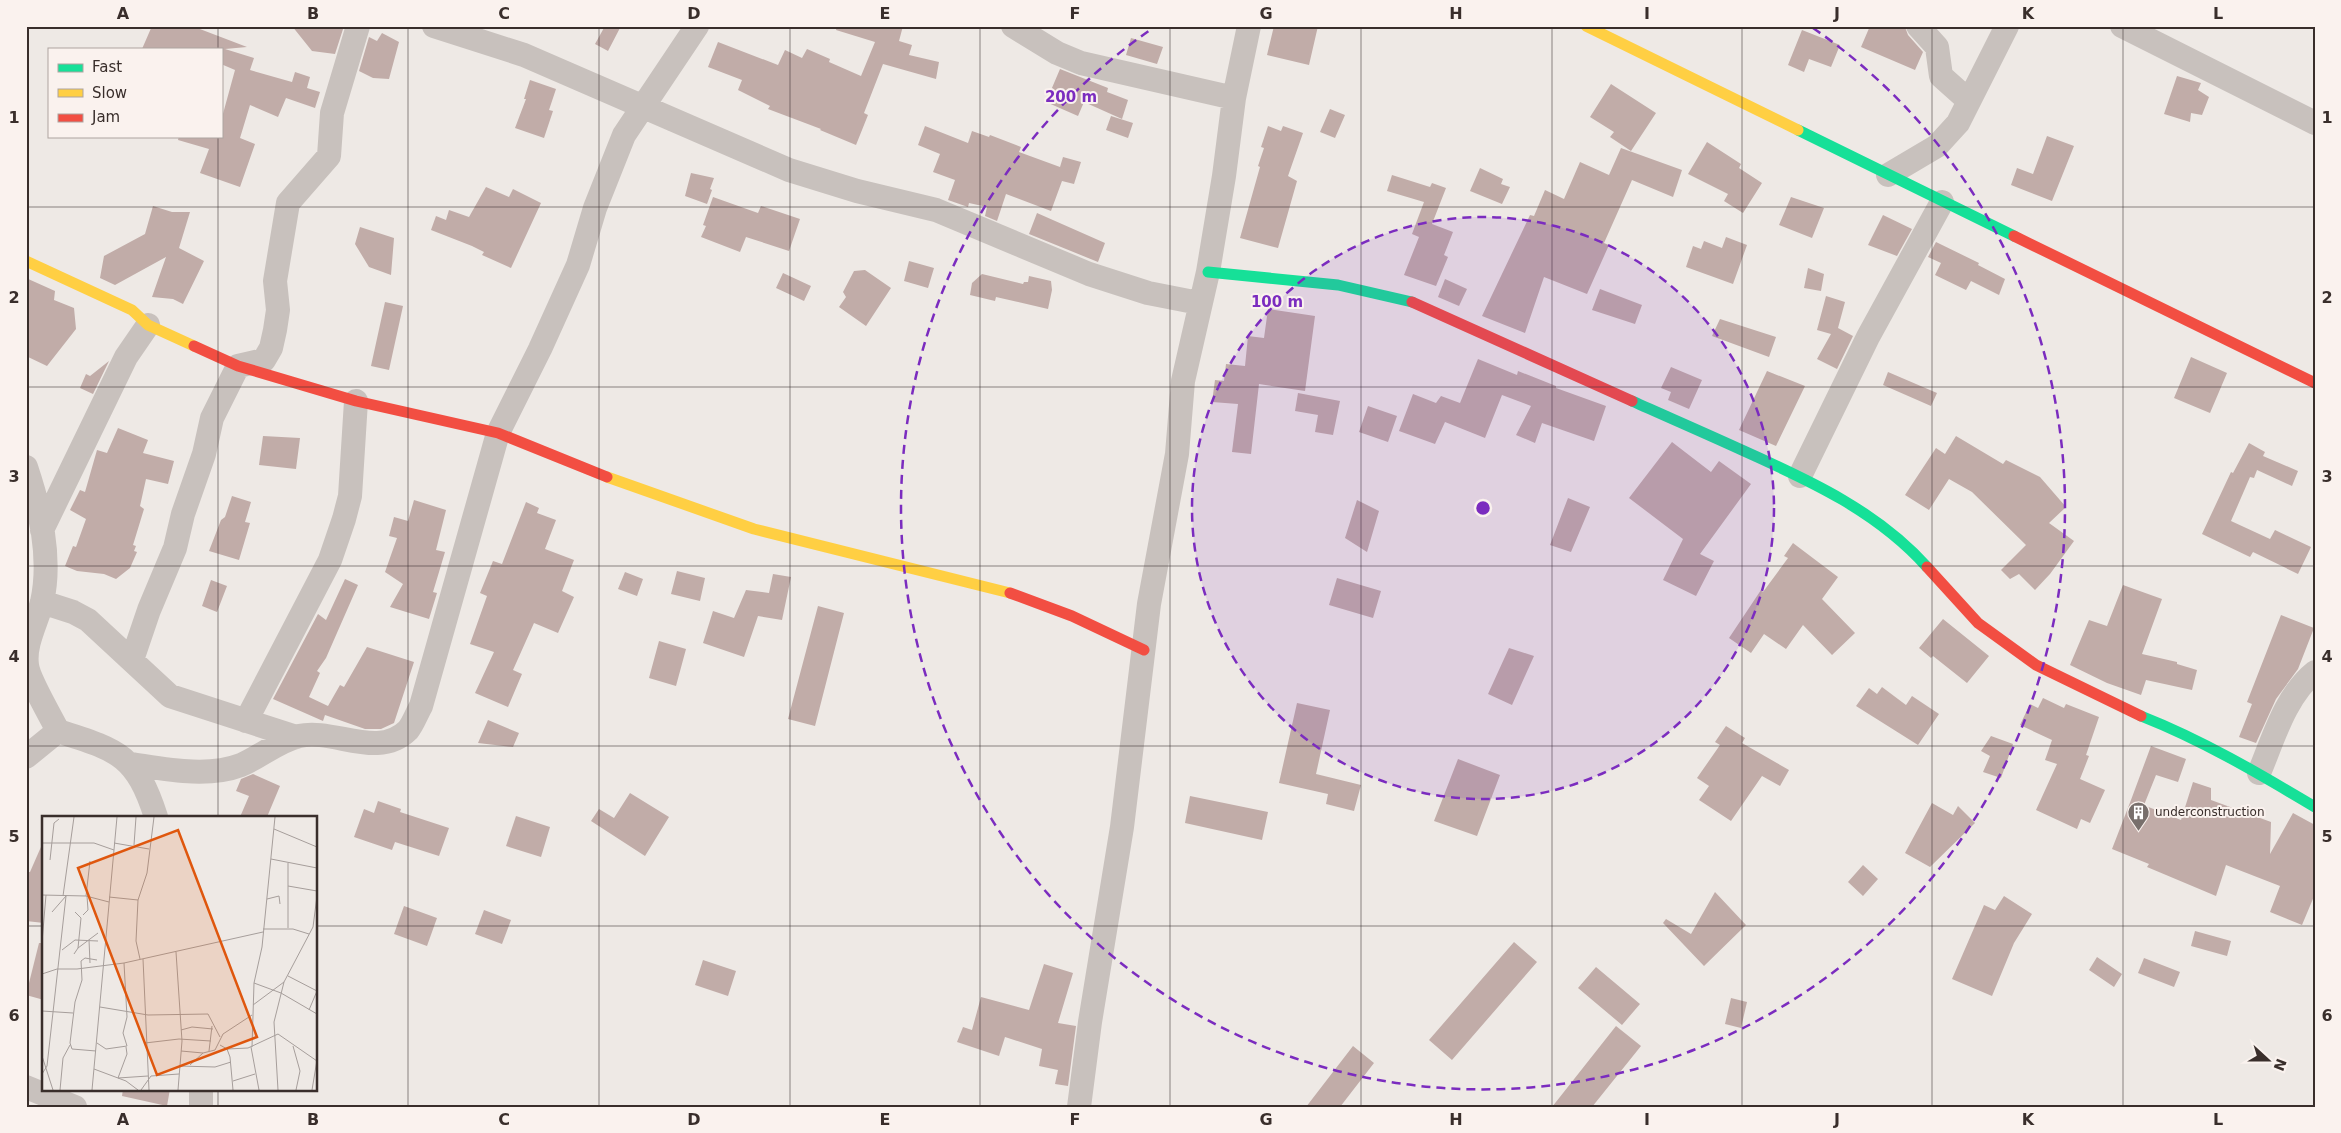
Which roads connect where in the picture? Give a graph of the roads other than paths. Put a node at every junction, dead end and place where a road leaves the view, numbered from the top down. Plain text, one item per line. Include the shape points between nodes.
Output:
1 (358, 26) edge
2 (434, 26) edge
3 (697, 26) edge
4 (1013, 26) edge
5 (1249, 26) edge
6 (1586, 26) edge
7 (1918, 26) edge
8 (2007, 26) edge
9 (2122, 26) edge
10 (1234, 98) junction
11 (1969, 101) junction
12 (643, 106) junction
13 (2315, 123) edge
14 (1888, 175) junction
15 (1942, 202) junction
16 (26, 261) edge
17 (1208, 272) junction
18 (1199, 303) junction
19 (148, 325) junction
20 (238, 366) junction
21 (2315, 383) edge
22 (356, 401) junction
23 (498, 433) junction
24 (26, 466) edge
25 (1800, 476) junction
26 (42, 530) junction
27 (42, 602) junction
28 (1144, 650) junction
29 (132, 660) junction
30 (2315, 672) edge
31 (246, 722) junction
32 (58, 731) junction
33 (296, 736) junction
34 (26, 757) edge
35 (131, 764) junction
36 (2259, 773) junction
37 (2315, 807) edge
38 (156, 816) edge
39 (26, 1087) edge
40 (201, 1090) edge
41 (75, 1107) edge
42 (201, 1107) edge
43 (1080, 1107) edge

1 - 20 street via 332,113 329,156 288,203 275,281 278,310 271,348 264,360
2 - 12 street via 524,55
3 - 12 street
4 - 10 street via 1058,53 1081,62
5 - 10 street
6 - 14 street
7 - 11 street via 1937,47 1942,76
8 - 11 street
9 - 13 street
10 - 17 street
11 - 14 street via 1958,123 1937,146
12 - 18 street via 789,170 936,210 1089,274 1148,293
12 - 23 street via 624,135 595,208 578,265
14 - 15 street
15 - 21 street
15 - 25 street via 1868,337
16 - 19 street via 132,310
17 - 18 street
17 - 25 street via 1338,285 1406,300
18 - 28 street via 1183,381 1177,454 1162,526
19 - 20 street
19 - 26 street via 126,357
20 - 22 street
20 - 29 street via 212,418 175,548
22 - 23 street
22 - 31 street via 350,496 341,528 330,560
23 - 28 street via 628,486 754,529 1000,590 1072,616
23 - 33 street via 421,706 408,729 393,740 378,744 324,734
24 - 26 street
25 - 36 street via 1871,516 1913,551 1978,623 2036,665 2126,710 2185,733
26 - 27 street via 46,558
27 - 29 street via 88,620
27 - 32 street via 29,642 27,666
28 - 43 street via 1122,827 1090,1022
29 - 31 street via 170,696
30 - 36 street via 2299,689 2282,719
31 - 33 street
32 - 34 street
32 - 35 street via 95,743 124,757
33 - 35 street via 240,765 215,771 168,770
35 - 38 street via 151,800
36 - 37 street
39 - 41 street
40 - 42 street

